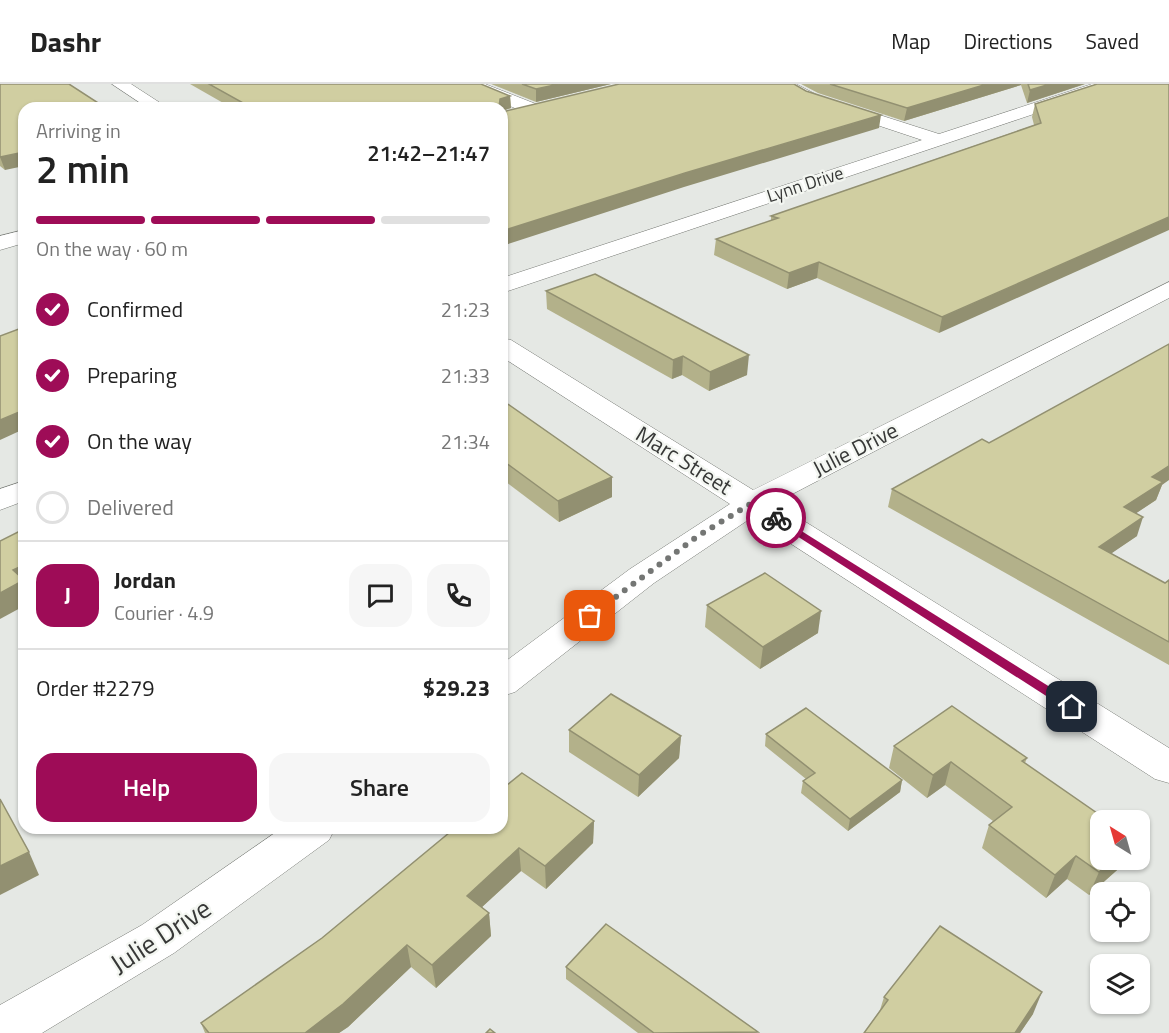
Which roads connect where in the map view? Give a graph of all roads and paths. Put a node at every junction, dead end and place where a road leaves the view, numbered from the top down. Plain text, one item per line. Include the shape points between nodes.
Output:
1 (120, 84) edge
2 (471, 84) edge
3 (784, 84) edge
4 (1108, 84) edge
5 (150, 102) edge
6 (556, 105) edge
7 (535, 110) junction
8 (508, 117) edge
9 (939, 140) junction
10 (18, 238) edge
11 (0, 243) edge
12 (508, 284) edge
13 (1169, 289) edge
14 (508, 349) edge
15 (18, 493) edge
16 (0, 501) edge
17 (752, 503) junction
18 (508, 678) edge
19 (1169, 768) edge
20 (306, 834) edge
21 (0, 1031) edge

1 - 5 street
2 - 7 street
3 - 9 street via 811,98
4 - 9 street, Lynn Drive
6 - 7 street
7 - 8 street
9 - 12 street, Lynn Drive
10 - 11 street
13 - 17 street, Julie Drive
14 - 17 street, Marc Street
15 - 16 street
17 - 18 street, Julie Drive via 642,576
17 - 19 street, Marc Street
20 - 21 street, Julie Drive via 158,939

